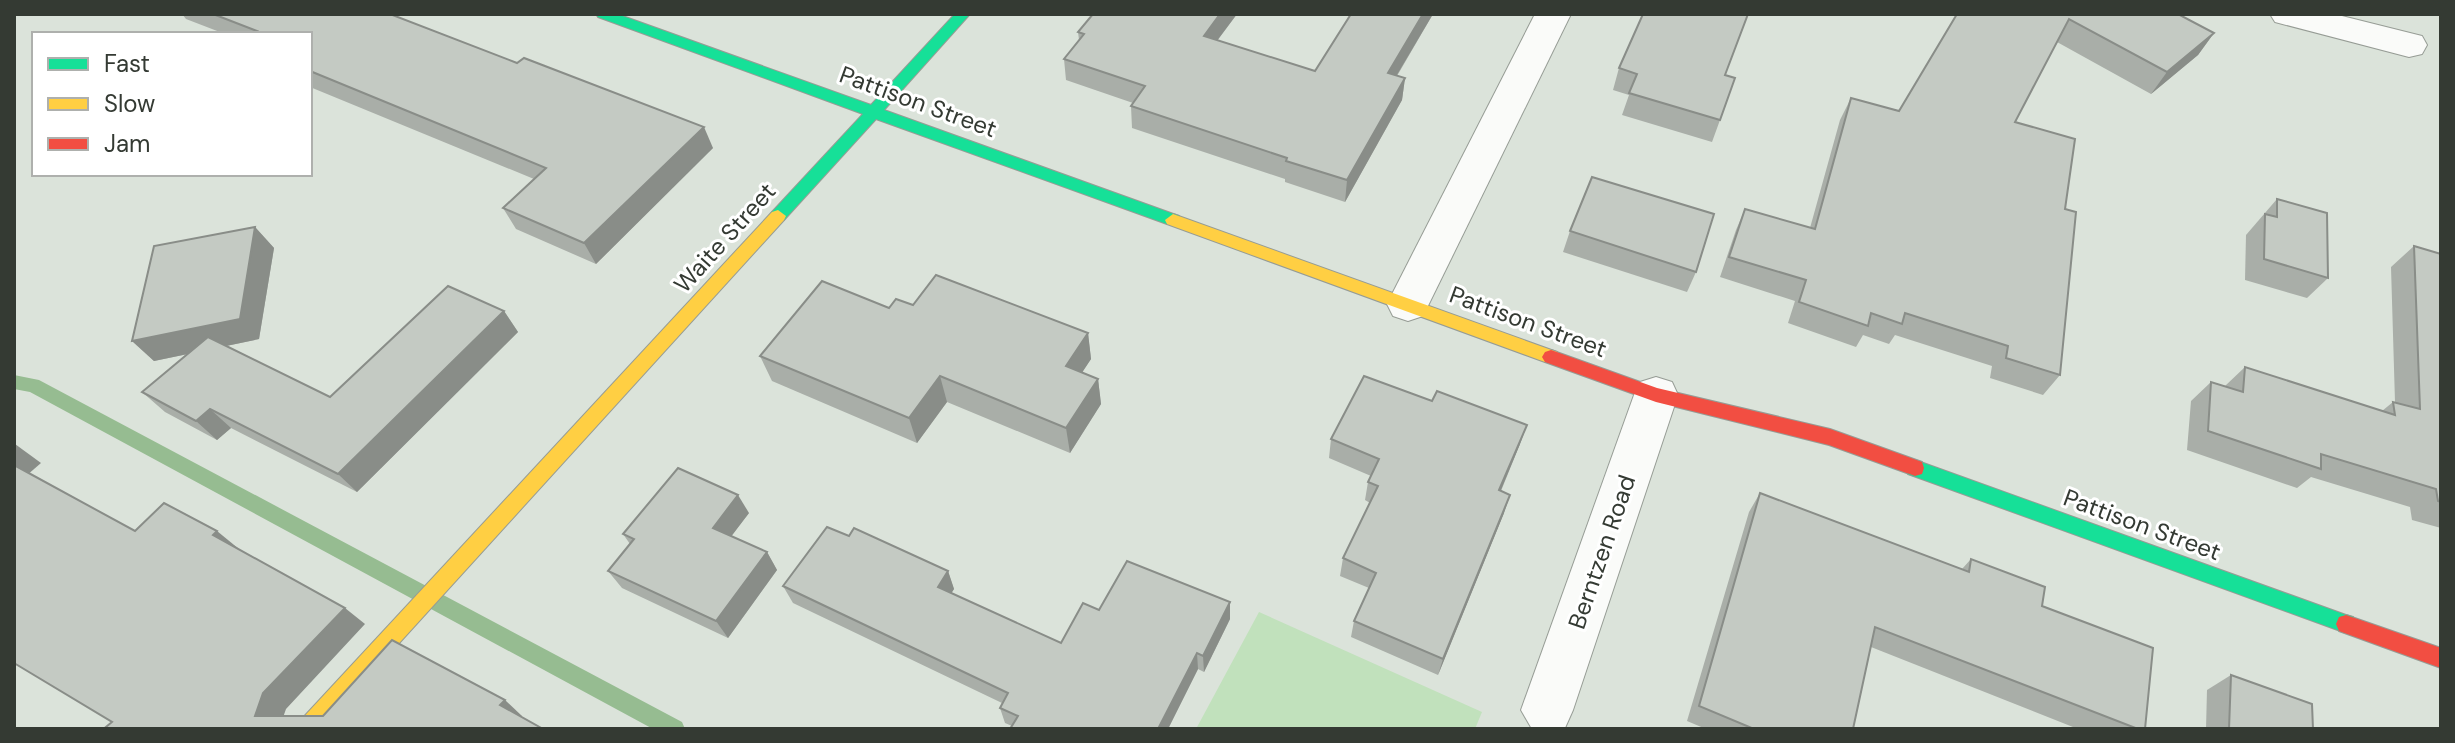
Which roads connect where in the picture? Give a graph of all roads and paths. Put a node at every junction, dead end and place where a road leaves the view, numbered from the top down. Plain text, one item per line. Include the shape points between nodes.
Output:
1 (603, 14) edge
2 (963, 14) edge
3 (1553, 14) edge
4 (2288, 14) edge
5 (2409, 45) dead end
6 (873, 111) junction
7 (1408, 304) junction
8 (1656, 395) junction
9 (2441, 658) edge
10 (1547, 710) dead end
11 (307, 729) edge

1 - 6 street, Pattison Street
2 - 6 street, Waite Street
3 - 7 street
4 - 5 street
6 - 7 street, Pattison Street
6 - 11 street, Waite Street
7 - 8 street, Pattison Street
8 - 9 street, Pattison Street via 1830,437
8 - 10 street, Berntzen Road

